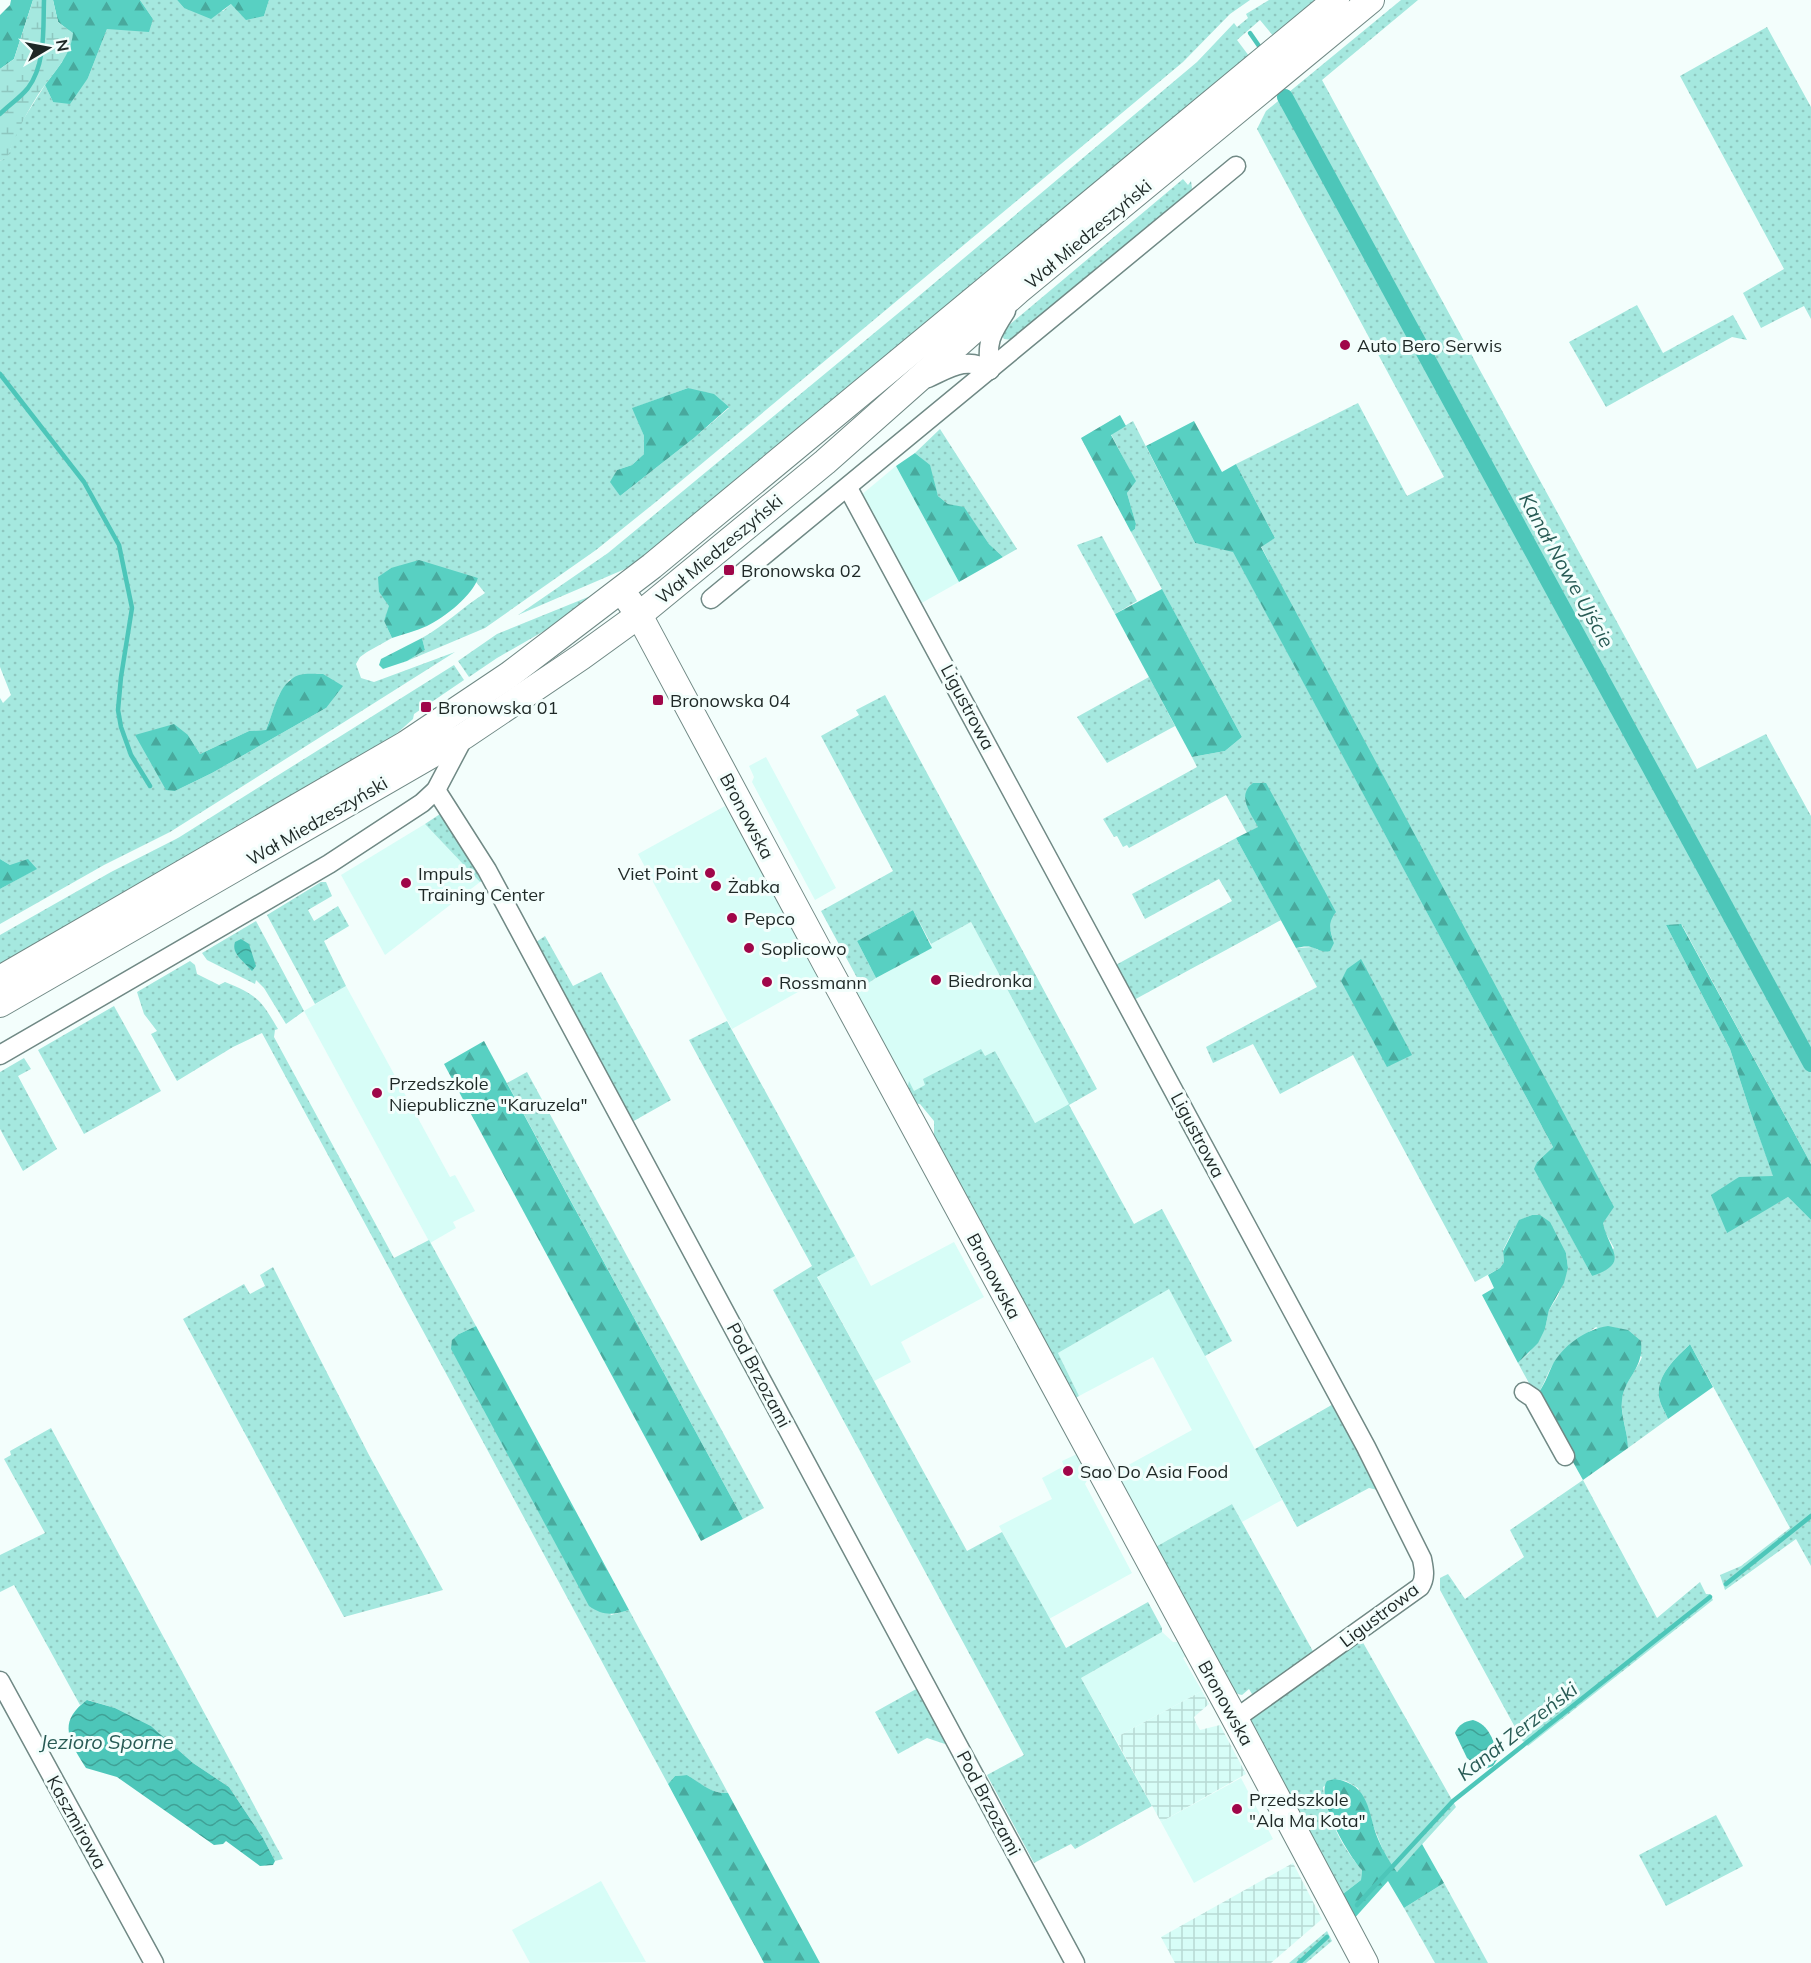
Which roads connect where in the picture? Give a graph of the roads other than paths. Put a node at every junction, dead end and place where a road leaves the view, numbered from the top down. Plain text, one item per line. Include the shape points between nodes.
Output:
1 (1336, 0) edge
2 (1371, 0) edge
3 (1236, 166) dead end
4 (1018, 291) junction
5 (990, 370) junction
6 (912, 385) junction
7 (848, 488) junction
8 (621, 591) junction
9 (711, 599) dead end
10 (639, 615) junction
11 (464, 736) junction
12 (436, 790) junction
13 (0, 979) edge
14 (0, 1004) edge
15 (0, 1055) edge
16 (1524, 1392) dead end
17 (1565, 1456) dead end
18 (0, 1681) edge
19 (1235, 1719) junction
20 (154, 1963) edge
21 (1075, 1963) edge
22 (1365, 1963) edge

1 - 8 main road, Wał Miedzeszyński
2 - 4 main road, Wał Miedzeszyński
3 - 5 street, Wał Miedzeszyński
4 - 5 street via 991,334 987,353
4 - 6 main road, Wał Miedzeszyński
5 - 6 street via 966,363
5 - 7 street, Wał Miedzeszyński
6 - 10 main road, Wał Miedzeszyński
7 - 9 street, Wał Miedzeszyński
7 - 19 street, Ligustrowa via 1422,1559 1425,1574 1420,1587
8 - 10 main road, Bronowska
8 - 13 main road, Wał Miedzeszyński via 509,675 406,744
10 - 11 main road, Wał Miedzeszyński
10 - 19 main road, Bronowska
11 - 12 street
11 - 14 main road, Wał Miedzeszyński
12 - 15 street via 329,864
12 - 21 street, Pod Brzozami via 487,870
16 - 17 street via 1533,1398
18 - 20 street, Kaszmirowa
19 - 22 main road, Bronowska

